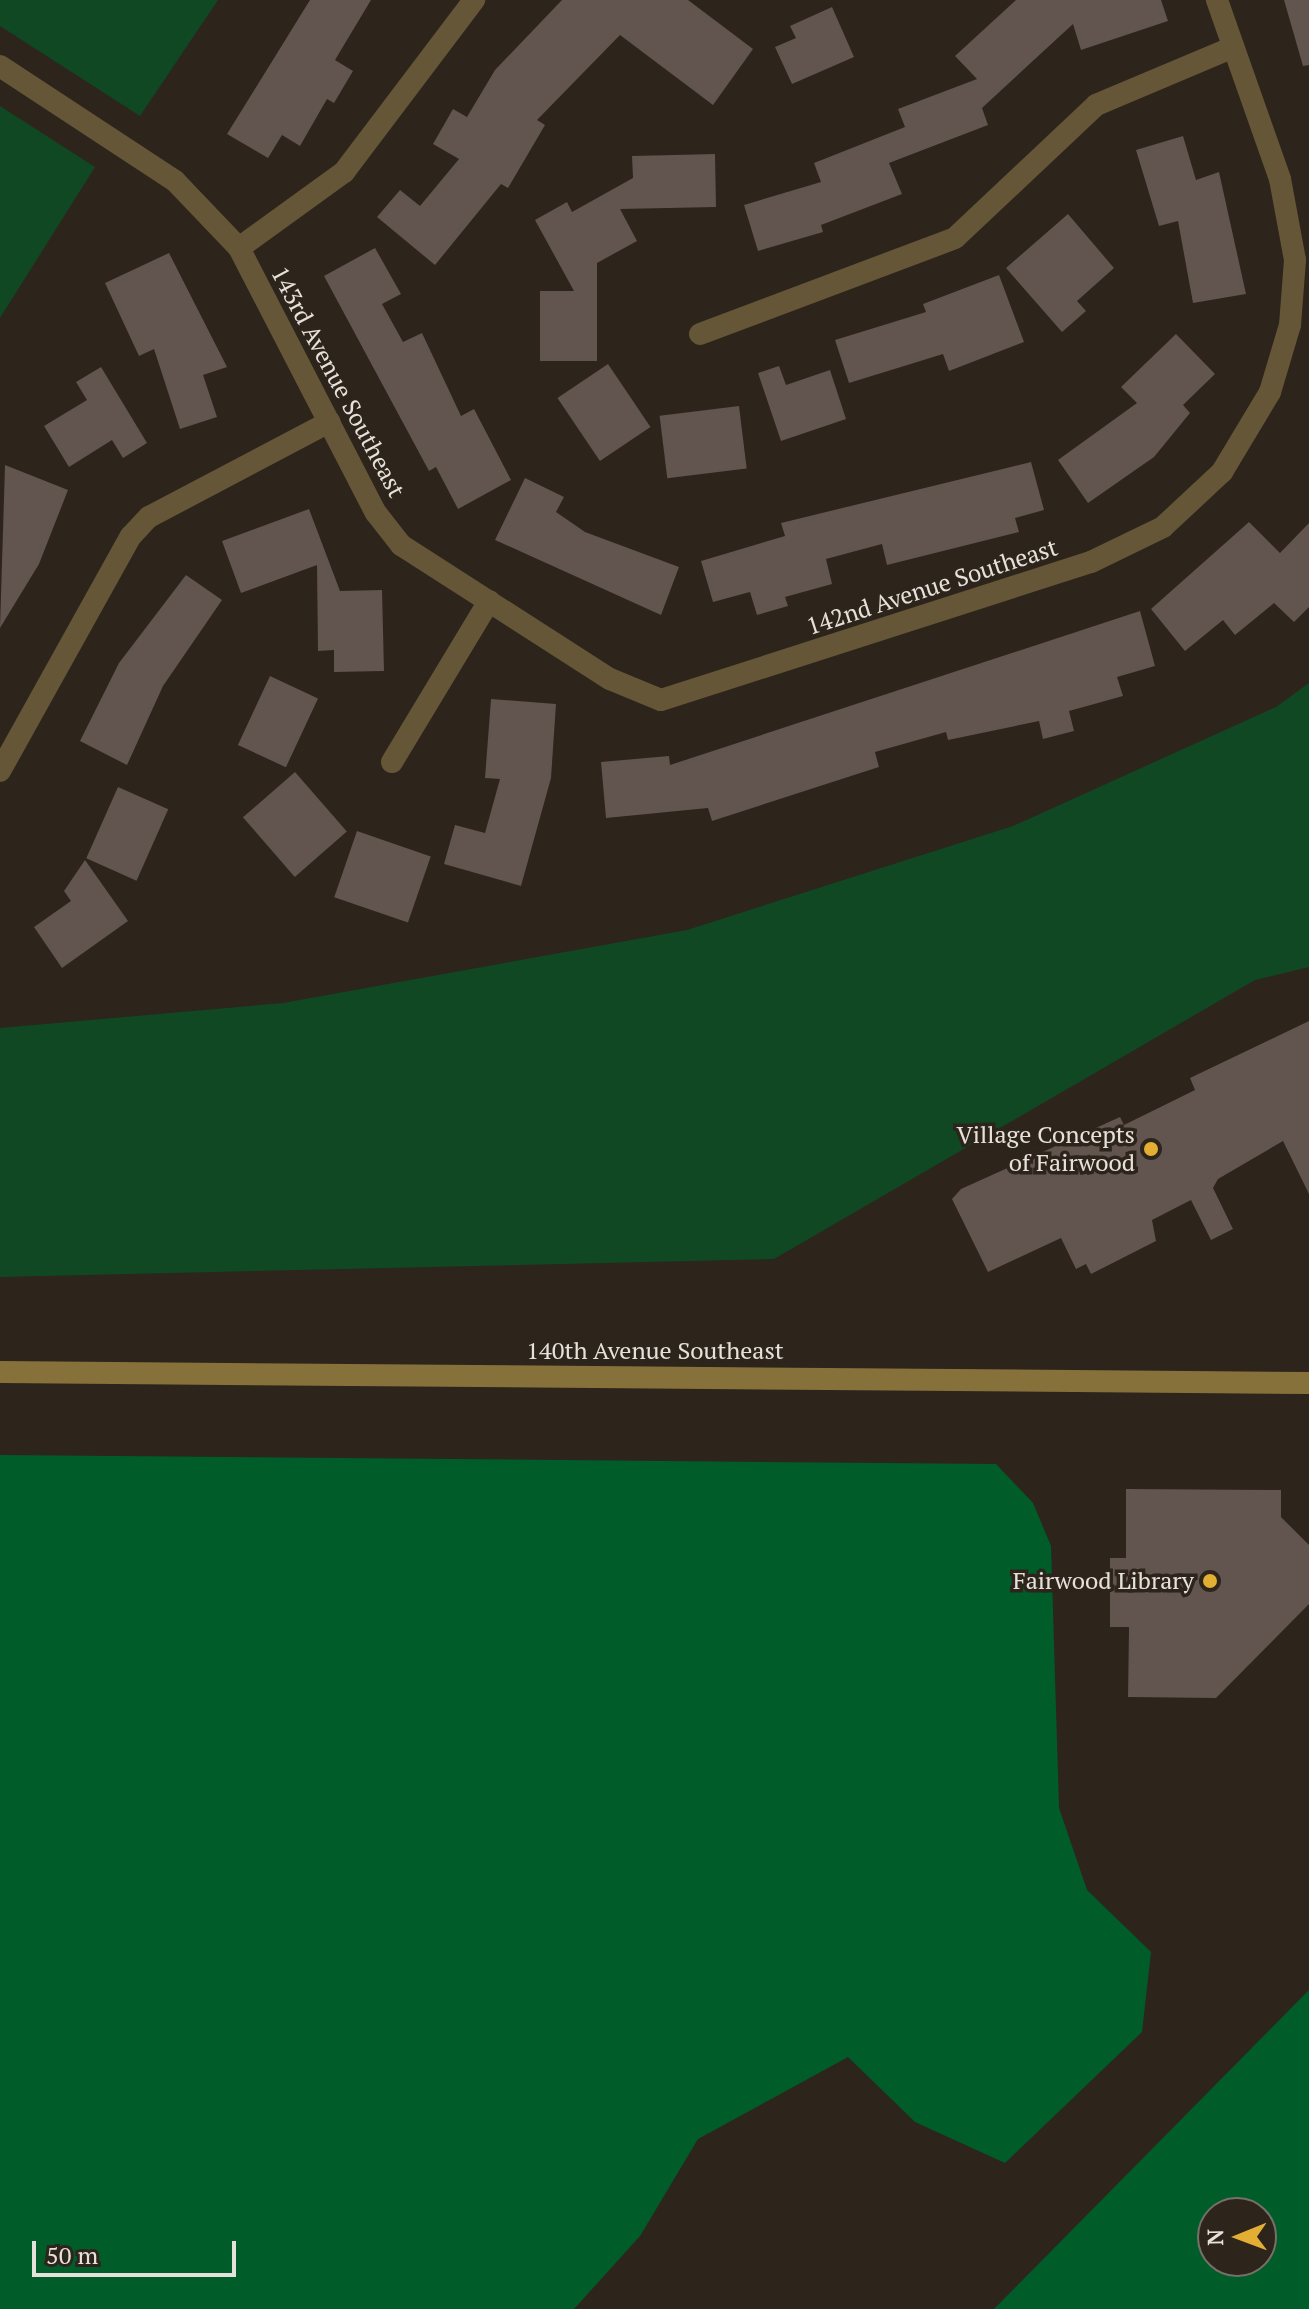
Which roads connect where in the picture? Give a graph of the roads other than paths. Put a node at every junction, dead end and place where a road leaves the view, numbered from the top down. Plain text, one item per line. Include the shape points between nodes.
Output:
1 (474, 0) edge
2 (1217, 0) edge
3 (1233, 47) junction
4 (0, 66) edge
5 (239, 248) junction
6 (700, 334) dead end
7 (329, 422) junction
8 (489, 601) junction
9 (637, 693) joint
10 (392, 762) dead end
11 (0, 771) edge
12 (0, 1372) edge
13 (1309, 1383) edge

1 - 5 street via 344,172
2 - 3 street, 142nd Avenue Southeast
3 - 6 street via 1096,105 955,238
3 - 9 street, 142nd Avenue Southeast via 1280,179 1295,260 1290,325 1270,392 1222,472 1163,527 1091,562 681,697
4 - 5 street, 143rd Avenue Southeast via 175,181
5 - 7 street, 143rd Avenue Southeast
7 - 8 street, 143rd Avenue Southeast via 401,545
7 - 11 street via 149,517 131,536
8 - 9 street, 143rd Avenue Southeast
8 - 10 street
12 - 13 main road, 140th Avenue Southeast

